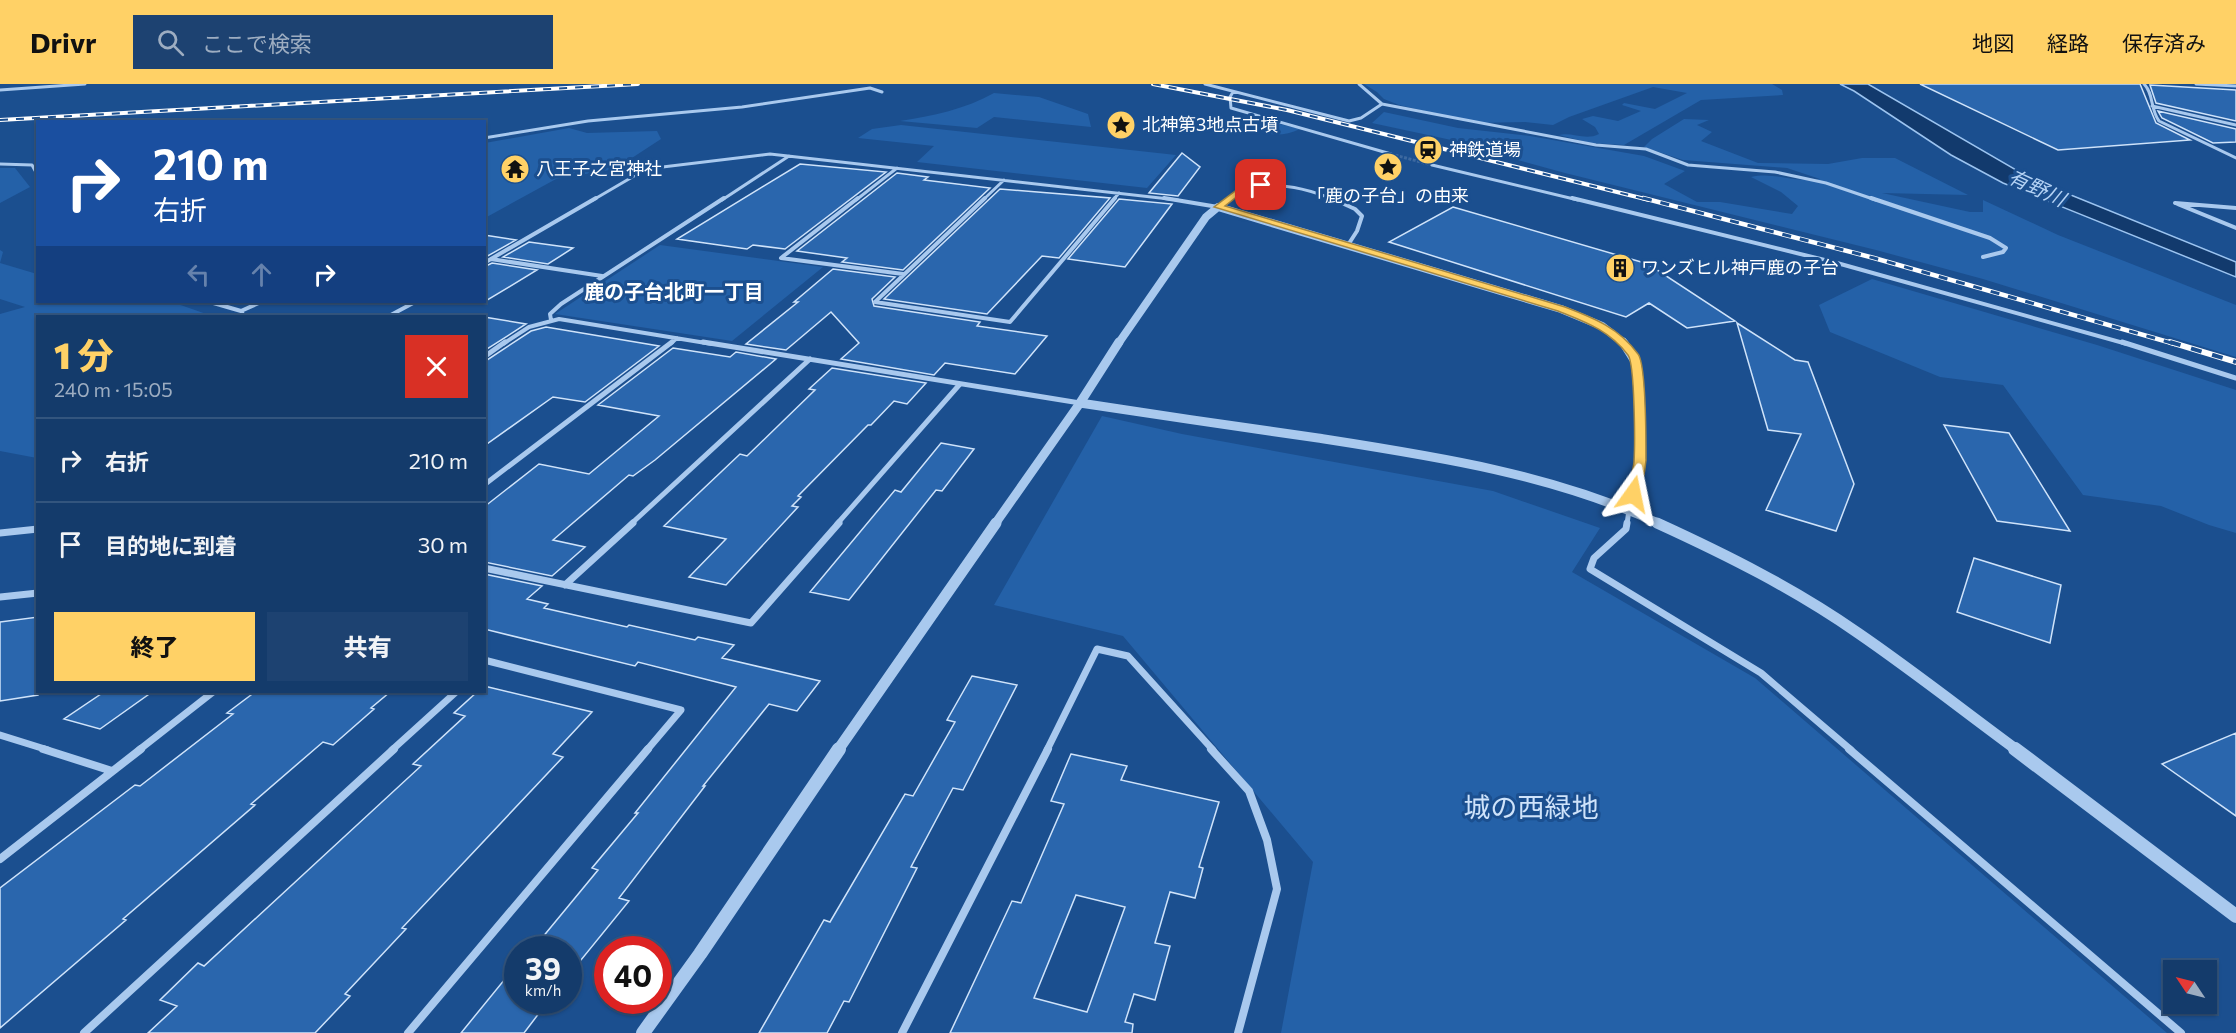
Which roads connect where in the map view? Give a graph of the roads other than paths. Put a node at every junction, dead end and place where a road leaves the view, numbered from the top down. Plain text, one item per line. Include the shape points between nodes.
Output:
1 (85, 84) edge
2 (1204, 84) edge
3 (1359, 84) edge
4 (2144, 84) edge
5 (2196, 84) edge
6 (2236, 86) edge
7 (0, 90) edge
8 (882, 92) dead end
9 (1233, 92) junction
10 (1382, 105) junction
11 (2152, 106) junction
12 (2236, 125) edge
13 (486, 138) edge
14 (1391, 154) tunnel mouth
15 (789, 156) junction
16 (2236, 158) edge
17 (0, 164) edge
18 (1432, 165) tunnel mouth
19 (898, 167) junction
20 (36, 172) edge
21 (1004, 180) junction
22 (1119, 193) junction
23 (1218, 207) junction
24 (2236, 208) edge
25 (2236, 228) edge
26 (1348, 245) junction
27 (1983, 257) dead end
28 (486, 260) edge
29 (903, 274) junction
30 (602, 276) junction
31 (213, 303) edge
32 (260, 303) edge
33 (413, 303) edge
34 (243, 314) edge
35 (391, 315) edge
36 (551, 320) junction
37 (677, 339) junction
38 (486, 356) edge
39 (810, 359) junction
40 (2236, 378) edge
41 (960, 384) junction
42 (1080, 403) junction
43 (486, 483) edge
44 (1629, 510) junction
45 (36, 529) edge
46 (0, 533) edge
47 (486, 568) edge
48 (565, 585) junction
49 (36, 593) edge
50 (0, 597) edge
51 (486, 662) edge
52 (212, 693) edge
53 (455, 693) edge
54 (0, 735) edge
55 (112, 771) junction
56 (0, 859) edge
57 (2236, 916) edge
58 (84, 1033) edge
59 (408, 1033) edge
60 (643, 1033) edge
61 (902, 1033) edge
62 (1238, 1033) edge
63 (2181, 1033) edge

1 - 7 street
2 - 9 street
3 - 10 street
4 - 11 street via 2150,90
5 - 6 street
8 - 13 street via 870,88 742,107 588,121
9 - 10 street via 1342,120 1361,118
9 - 14 street via 1231,108
10 - 27 street via 1596,145 1646,149 1688,165 1775,172 1826,183 1990,238 2006,248
11 - 12 street
11 - 16 street via 2159,121
15 - 19 street
15 - 28 street via 770,154 646,170
15 - 30 street
17 - 20 street via 32,165
18 - 40 street via 1854,266
19 - 21 street
19 - 29 street via 781,258
21 - 22 street
21 - 29 street
22 - 23 street
22 - 29 street via 1010,322 874,302
23 - 26 street
23 - 26 street via 1240,190 1269,184 1351,205 1362,216 1355,238
23 - 42 street via 1206,217 1134,317
24 - 25 street via 2175,204
26 - 44 street via 1580,315 1623,342 1635,357 1638,380 1640,462
28 - 30 street
30 - 36 street via 561,304 550,314
31 - 34 street
32 - 34 street
33 - 35 street
36 - 37 street
36 - 38 street via 531,326
37 - 39 street
37 - 43 street
39 - 41 street
39 - 48 street
41 - 42 street
41 - 48 street via 751,623
42 - 44 street via 1479,466
42 - 60 street
44 - 57 street via 1785,586 1857,633
44 - 63 street via 1626,529 1594,558 1590,569 1761,673
45 - 46 street
47 - 48 street
49 - 50 street
51 - 59 street via 681,710
52 - 55 street
53 - 58 street
54 - 55 street
55 - 56 street
61 - 62 street via 1097,649 1128,656 1250,791 1268,840 1276,889

